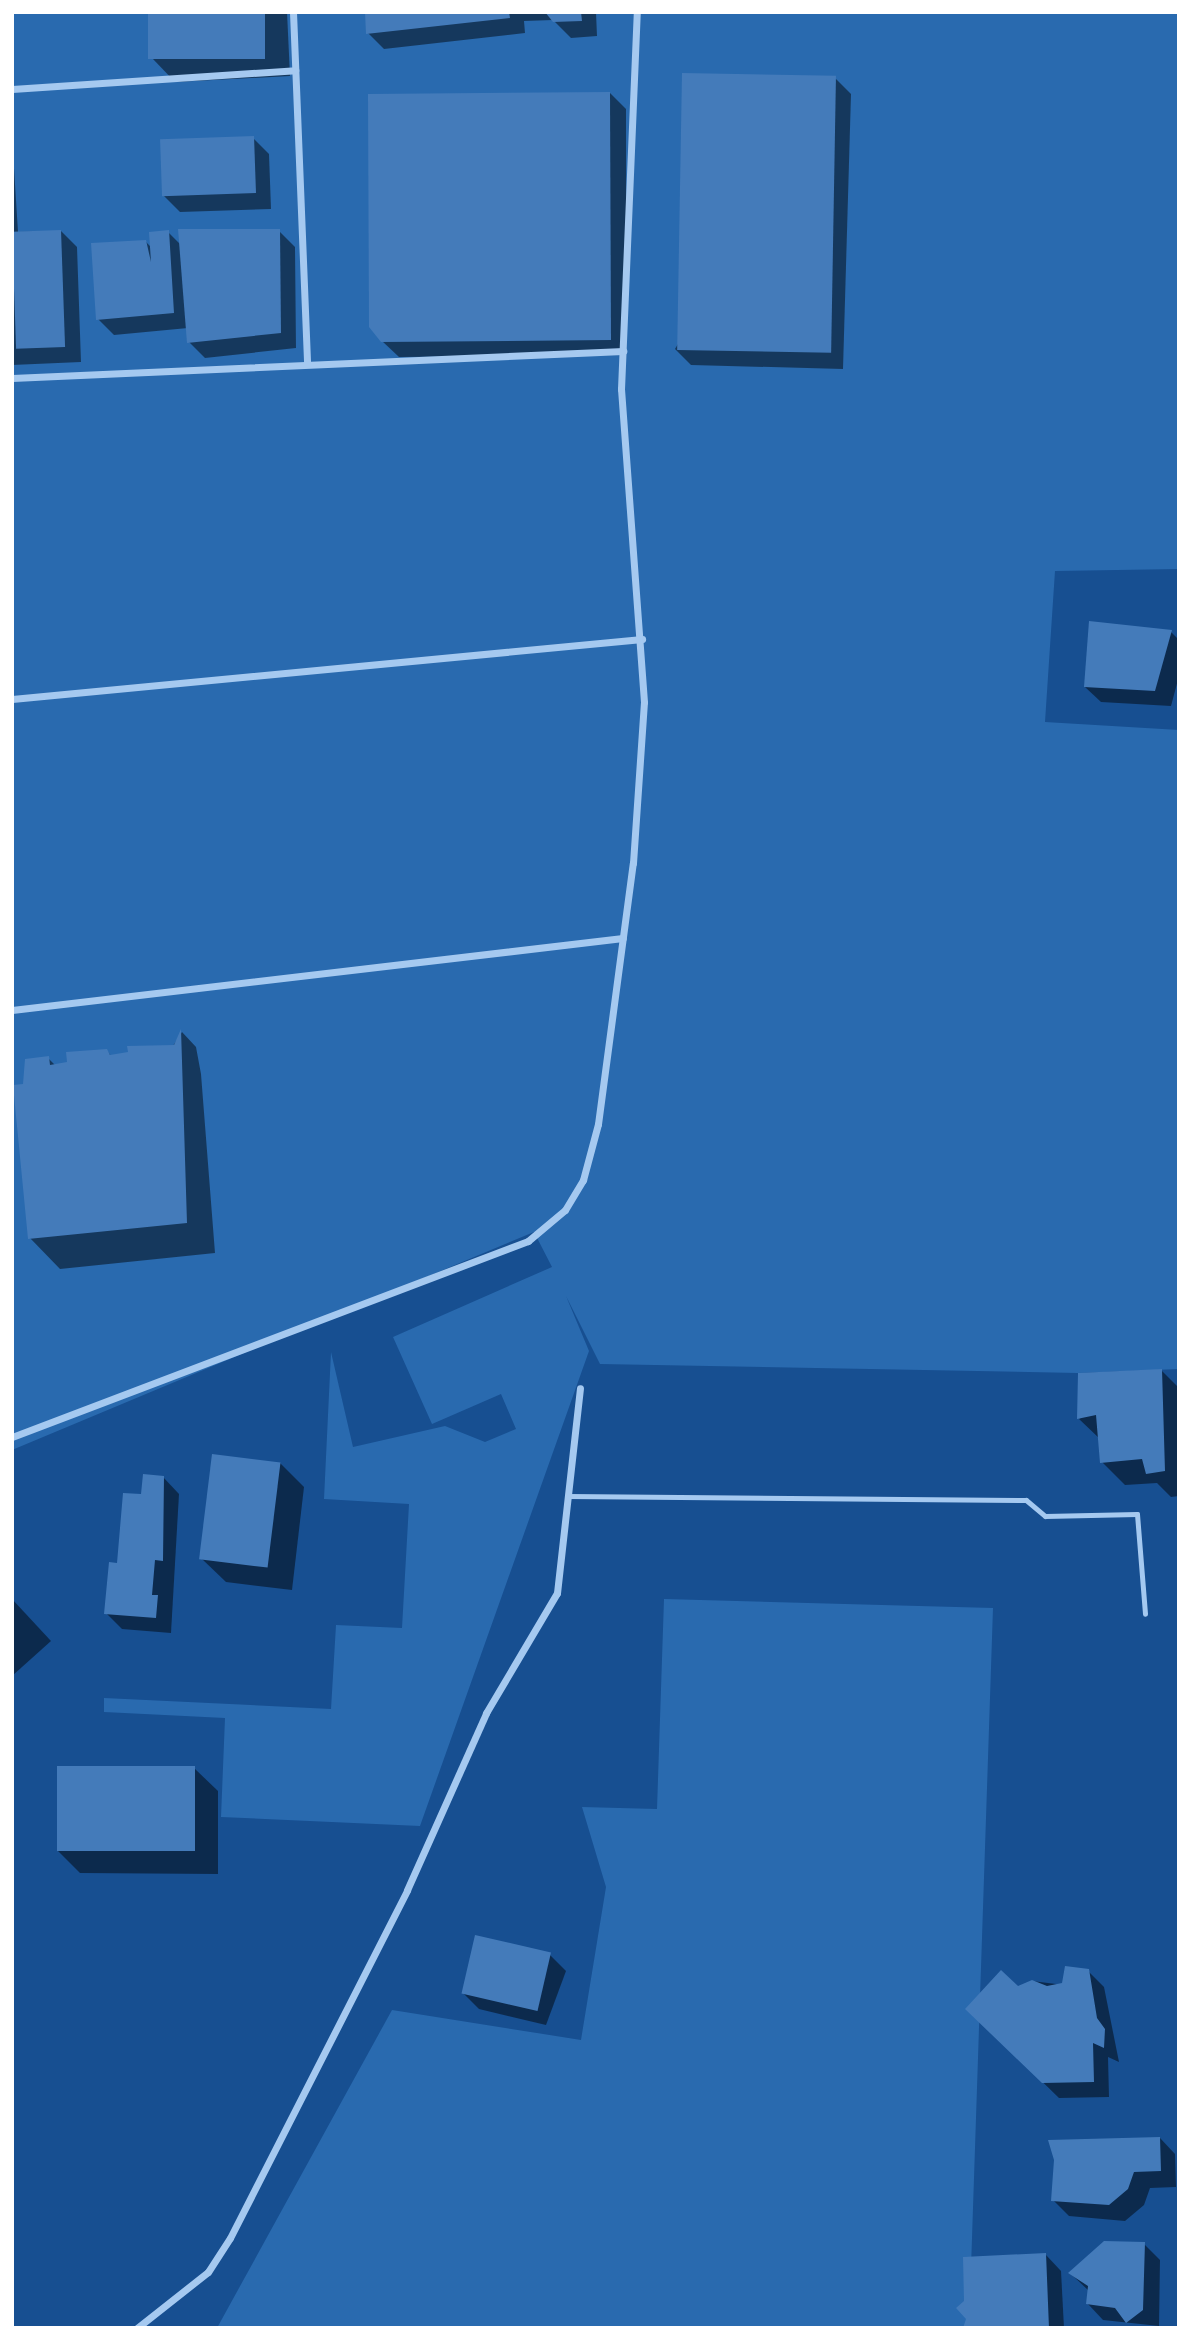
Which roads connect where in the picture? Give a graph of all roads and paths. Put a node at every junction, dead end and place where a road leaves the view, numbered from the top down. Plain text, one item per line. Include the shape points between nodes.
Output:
1 (293, 12) edge
2 (637, 12) edge
3 (295, 70) junction
4 (12, 89) edge
5 (623, 351) junction
6 (307, 363) junction
7 (12, 378) edge
8 (642, 639) junction
9 (12, 699) edge
10 (623, 938) junction
11 (12, 1010) edge
12 (580, 1388) dead end
13 (12, 1437) edge
14 (568, 1496) junction
15 (1145, 1614) dead end
16 (137, 2328) edge

1 - 3 street
2 - 5 street
3 - 4 street
3 - 6 street
5 - 6 street
5 - 8 street via 622,433
6 - 7 street
8 - 9 street
8 - 10 street via 644,702
10 - 11 street
10 - 13 street via 598,1124 583,1180 565,1210 528,1241
12 - 14 street
14 - 15 lane via 1027,1500 1045,1516 1138,1514
14 - 16 street via 557,1593 486,1713 407,1890 247,2204 208,2272

